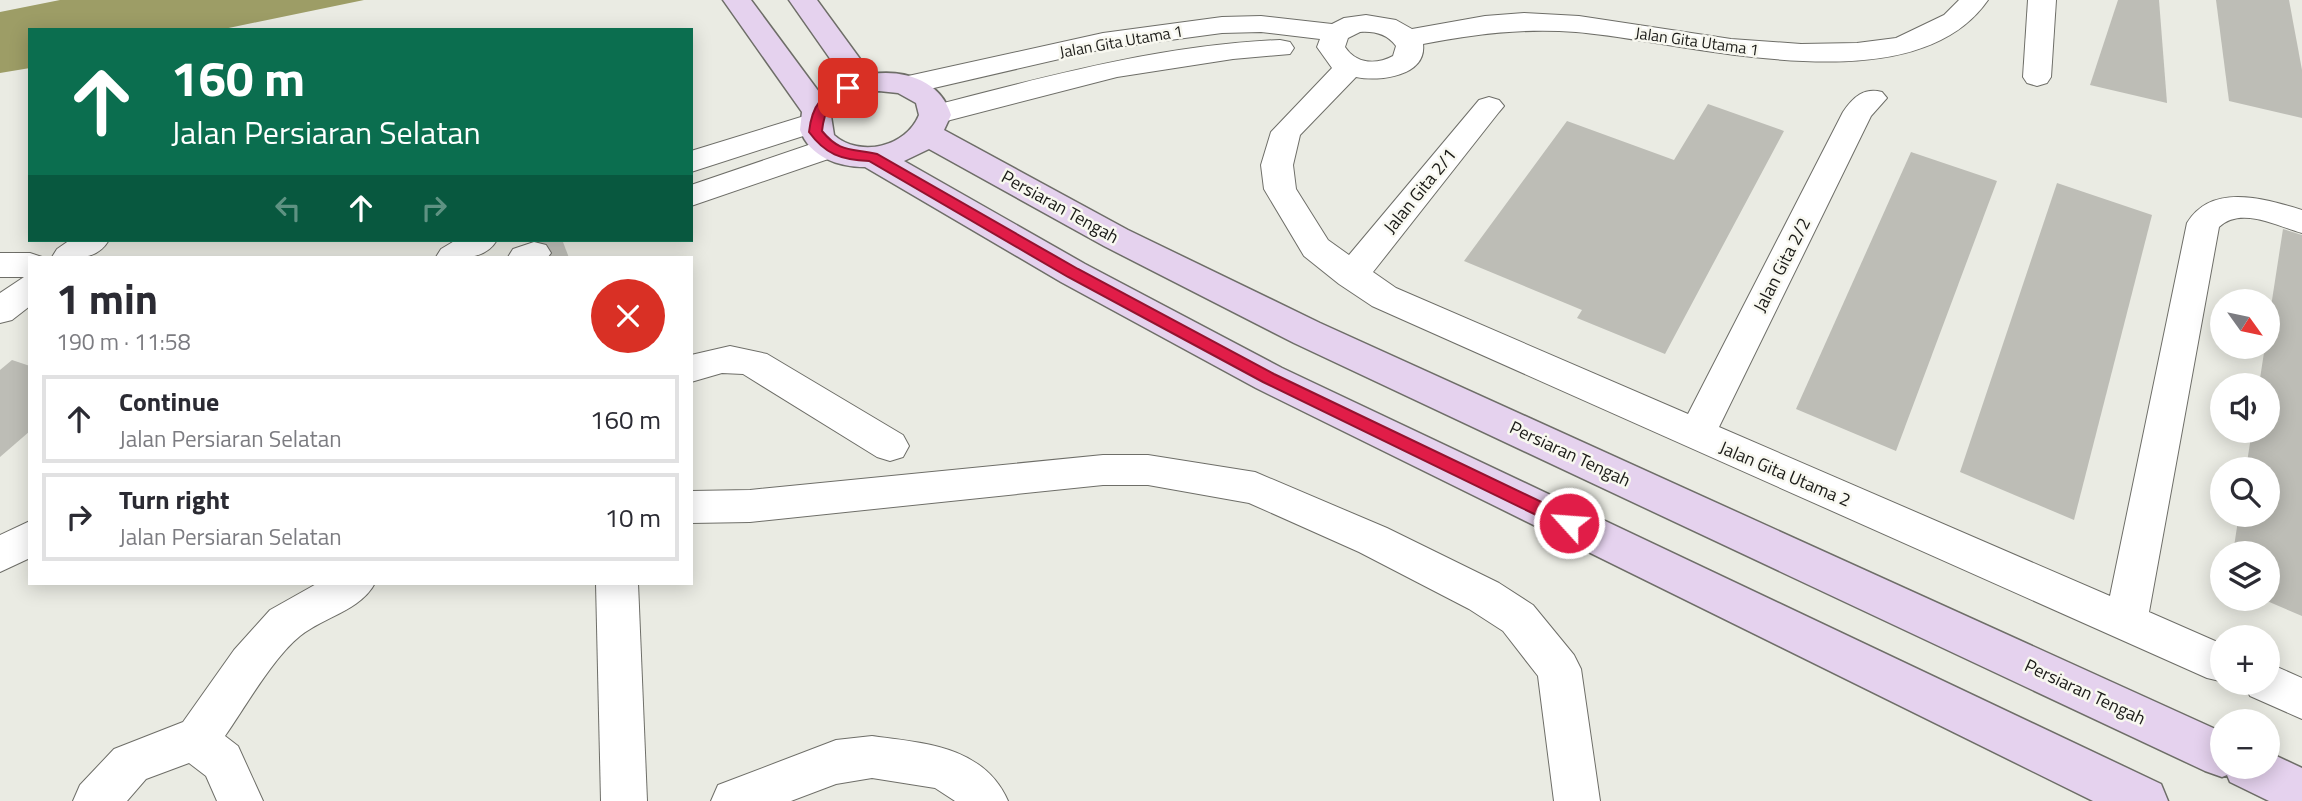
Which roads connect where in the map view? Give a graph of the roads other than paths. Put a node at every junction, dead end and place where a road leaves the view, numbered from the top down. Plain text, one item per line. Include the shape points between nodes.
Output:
1 (737, 0) edge
2 (803, 0) edge
3 (1974, 0) edge
4 (2042, 0) edge
5 (1407, 38) junction
6 (1340, 51) junction
7 (2037, 77) dead end
8 (863, 84) junction
9 (908, 85) junction
10 (1872, 98) dead end
11 (1489, 106) dead end
12 (931, 124) junction
13 (820, 127) junction
14 (872, 157) junction
15 (693, 161) edge
16 (693, 195) edge
17 (2302, 222) edge
18 (90, 242) edge
19 (478, 242) edge
20 (70, 256) edge
21 (455, 256) edge
22 (0, 265) edge
23 (28, 265) edge
24 (1351, 276) junction
25 (28, 290) edge
26 (0, 311) edge
27 (693, 368) edge
28 (1696, 435) junction
29 (890, 446) dead end
30 (693, 507) edge
31 (28, 539) edge
32 (0, 555) edge
33 (351, 585) edge
34 (617, 585) edge
35 (2126, 622) junction
36 (2210, 659) edge
37 (2280, 689) edge
38 (2302, 699) edge
39 (196, 741) junction
40 (2210, 749) edge
41 (2275, 779) edge
42 (2302, 792) edge
43 (96, 801) edge
44 (240, 801) edge
45 (624, 801) edge
46 (734, 801) edge
47 (985, 801) edge
48 (1577, 801) edge
49 (2144, 801) edge

1 - 13 street
2 - 8 street
3 - 5 street, Jalan Gita Utama 1 via 1954,21 1903,45 1857,52 1778,51 1524,21
4 - 7 street
5 - 6 street via 1390,27 1354,24
5 - 6 street via 1410,53 1399,65 1376,70
6 - 9 street, Jalan Gita Utama 1 via 1261,24 1222,25 1103,41
6 - 12 street, Jalan Gita Utama 1 via 1270,47 1116,69
6 - 24 street, Jalan Gita Utama 2 via 1286,132 1277,165 1280,190 1316,248
8 - 9 street
8 - 13 street via 835,94
9 - 12 street via 929,97
10 - 28 street, Jalan Gita 2/2 via 1858,112
11 - 24 street, Jalan Gita 2/1
12 - 14 street via 904,150
12 - 40 street, Persiaran Tengah via 1116,238 1307,333
13 - 14 street via 848,155
13 - 15 street
13 - 16 street
14 - 49 street via 1073,273 1269,378
17 - 35 street via 2228,207 2211,212 2203,223
18 - 20 street
19 - 21 street
22 - 23 street
24 - 28 street, Jalan Gita Utama 2 via 1384,297
25 - 26 street
27 - 29 street via 730,358 754,363
28 - 35 street, Jalan Gita Utama 2
30 - 48 street via 750,506 1103,470 1148,470 1255,488 1373,540 1518,618 1559,669
31 - 32 street
33 - 39 street via 285,623 249,664
34 - 45 street
35 - 36 street, Jalan Gita Utama 2
37 - 38 street
39 - 43 street via 130,764
39 - 44 street via 222,761
41 - 42 street
46 - 47 street via 836,762 872,757 940,767 966,780

